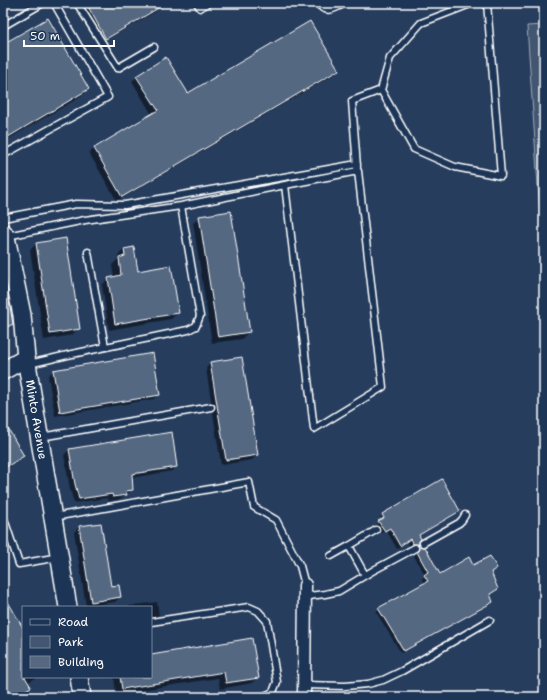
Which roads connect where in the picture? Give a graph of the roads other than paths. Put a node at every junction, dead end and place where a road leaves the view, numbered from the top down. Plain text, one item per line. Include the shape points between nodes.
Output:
1 (43, 3) edge
2 (54, 3) edge
3 (76, 3) edge
4 (197, 3) edge
5 (208, 3) edge
6 (318, 3) edge
7 (345, 3) edge
8 (473, 3) edge
9 (487, 3) edge
10 (3, 23) edge
11 (154, 47) dead end
12 (381, 90) junction
13 (3, 155) edge
14 (357, 167) junction
15 (285, 185) junction
16 (181, 206) junction
17 (3, 218) edge
18 (4, 234) edge
19 (88, 252) dead end
20 (106, 347) junction
21 (27, 361) junction
22 (3, 371) edge
23 (211, 407) dead end
24 (39, 438) junction
25 (465, 515) dead end
26 (53, 518) junction
27 (4, 519) edge
28 (376, 530) dead end
29 (423, 543) dead end
30 (348, 546) junction
31 (415, 548) dead end
32 (331, 556) dead end
33 (58, 557) junction
34 (365, 575) junction
35 (305, 590) junction
36 (68, 606) edge
37 (490, 620) dead end
38 (152, 622) edge
39 (79, 678) edge
40 (304, 691) edge
41 (82, 697) edge
42 (262, 697) edge

1 - 10 lane via 5,25
2 - 13 lane via 108,97
3 - 11 lane via 118,68
4 - 5 lane via 200,8
6 - 7 lane via 329,10
8 - 12 lane via 421,23 390,58
9 - 12 lane via 501,176 456,167 414,149
12 - 14 lane via 352,101
14 - 15 lane
14 - 15 lane via 383,387 314,429
14 - 17 lane via 125,205 76,204
15 - 16 lane
16 - 18 lane
16 - 20 lane via 200,316 196,326 188,330
18 - 21 street, Minto Avenue via 22,315
19 - 20 lane
20 - 21 lane
21 - 22 street
21 - 24 street, Minto Avenue
23 - 24 lane
24 - 26 street, Minto Avenue
25 - 29 lane via 458,523
26 - 33 street, Minto Avenue
26 - 35 lane via 249,482 254,507 276,520 300,566
27 - 33 lane via 19,564
28 - 30 lane
30 - 32 lane
30 - 34 lane
31 - 34 lane
33 - 36 street, Minto Avenue
34 - 35 lane via 332,593 309,596
35 - 40 street
37 - 40 lane via 383,680
38 - 42 lane via 249,607 258,611 267,621 277,682 273,692
39 - 41 street

